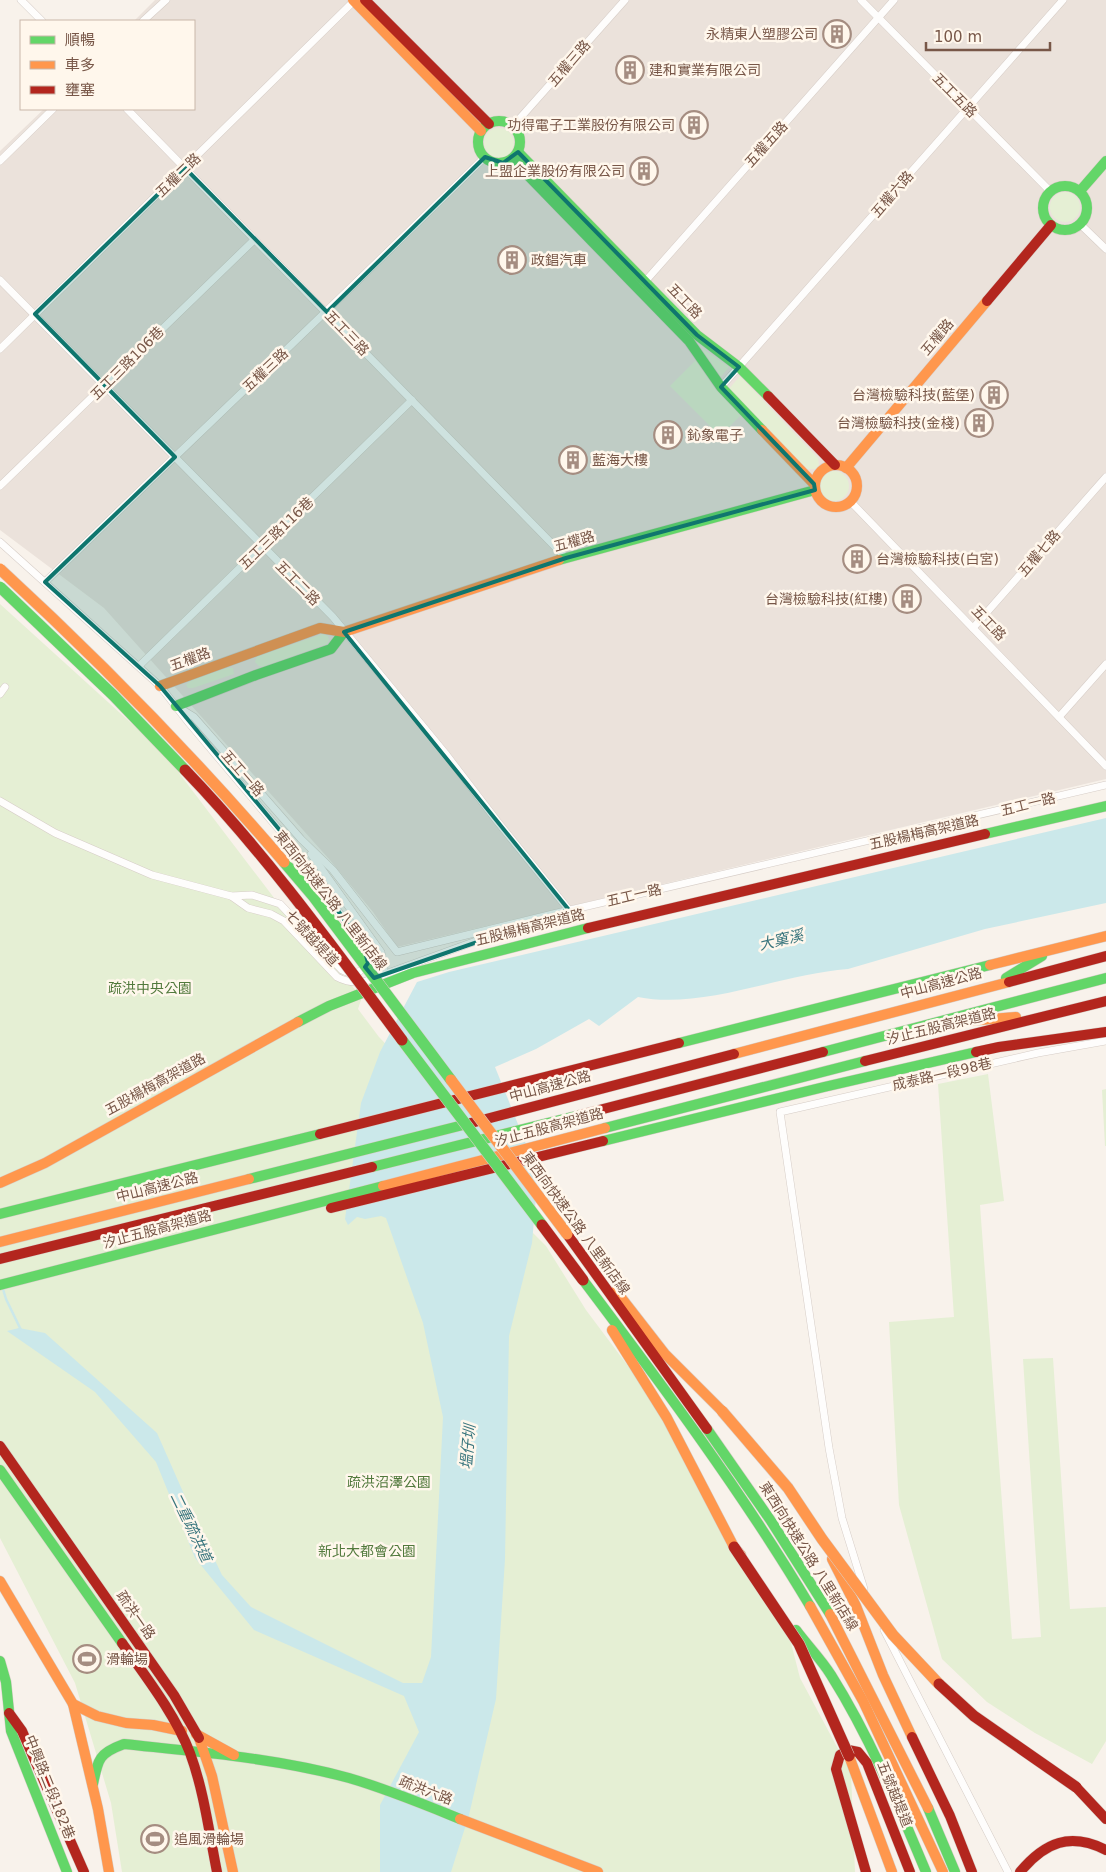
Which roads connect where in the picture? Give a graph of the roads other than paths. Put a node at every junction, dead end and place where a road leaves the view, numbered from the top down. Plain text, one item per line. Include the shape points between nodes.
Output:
1 (21, 0) edge
2 (166, 0) edge
3 (354, 0) edge
4 (365, 0) edge
5 (625, 0) edge
6 (860, 0) edge
7 (894, 0) edge
8 (1063, 0) edge
9 (878, 18) junction
10 (41, 20) edge
11 (144, 20) edge
12 (968, 108) junction
13 (52, 110) edge
14 (128, 110) edge
15 (513, 126) junction
16 (485, 128) junction
17 (515, 156) junction
18 (484, 157) junction
19 (0, 161) edge
20 (1106, 161) edge
21 (184, 168) junction
22 (1050, 191) junction
23 (1080, 191) junction
24 (1080, 224) junction
25 (1051, 225) junction
26 (254, 240) junction
27 (1106, 250) edge
28 (0, 280) edge
29 (642, 285) junction
30 (327, 312) junction
31 (35, 314) junction
32 (0, 349) edge
33 (739, 367) junction
34 (105, 386) junction
35 (721, 387) junction
36 (412, 400) junction
37 (175, 457) junction
38 (841, 467) junction
39 (1106, 477) edge
40 (0, 486) edge
41 (815, 487) junction
42 (850, 502) junction
43 (0, 542) edge
44 (262, 547) junction
45 (566, 558) junction
46 (0, 569) edge
47 (45, 582) junction
48 (0, 588) edge
49 (973, 628) junction
50 (344, 632) junction
51 (1106, 664) edge
52 (139, 666) junction
53 (160, 686) junction
54 (5, 687) dead end
55 (0, 694) edge
56 (176, 706) junction
57 (1059, 717) junction
58 (1106, 766) edge
59 (1106, 785) edge
60 (0, 801) edge
61 (1106, 806) edge
62 (301, 839) junction
63 (292, 844) joint
64 (230, 896) junction
65 (569, 910) junction
66 (553, 914) junction
67 (1106, 928) edge
68 (1106, 936) edge
69 (1106, 956) edge
70 (378, 976) junction
71 (1106, 978) edge
72 (994, 985) junction
73 (1106, 1001) edge
74 (1106, 1011) edge
75 (934, 1023) junction
76 (1106, 1032) edge
77 (1106, 1041) edge
78 (0, 1183) edge
79 (0, 1214) edge
80 (567, 1234) junction
81 (0, 1242) edge
82 (0, 1259) edge
83 (46, 1273) junction
84 (583, 1280) junction
85 (0, 1286) edge
86 (0, 1446) edge
87 (0, 1470) edge
88 (822, 1539) junction
89 (734, 1547) junction
90 (0, 1581) edge
91 (0, 1661) edge
92 (72, 1704) junction
93 (4, 1714) edge
94 (179, 1730) junction
95 (197, 1734) junction
96 (189, 1751) junction
97 (204, 1753) junction
98 (237, 1757) junction
99 (93, 1784) junction
100 (1076, 1787) junction
101 (1106, 1808) edge
102 (1106, 1819) edge
103 (1106, 1850) edge
104 (66, 1872) edge
105 (84, 1872) edge
106 (109, 1872) edge
107 (218, 1872) edge
108 (233, 1872) edge
109 (598, 1872) edge
110 (866, 1872) edge
111 (892, 1872) edge
112 (910, 1872) edge
113 (926, 1872) edge
114 (943, 1872) edge
115 (955, 1872) edge
116 (972, 1872) edge
117 (1008, 1872) edge
118 (1020, 1872) edge

1 - 10 street
2 - 11 street
3 - 16 main road
3 - 21 street, 五權二路
4 - 16 main road
5 - 15 street, 五權三路
6 - 9 street, 五工五路
7 - 9 street, 五權五路
8 - 12 street, 五權六路
9 - 12 street, 五工五路
9 - 29 street, 五權五路
12 - 22 street, 五工五路
12 - 33 street, 五權六路
13 - 19 street
14 - 21 street, 五工三路
15 - 16 main road via 501,121
15 - 17 main road via 521,141
16 - 18 main road via 478,142
17 - 18 main road via 498,163
17 - 29 main road, 五工路
18 - 30 street, 五權三路
20 - 23 main road
21 - 26 street, 五工三路
21 - 31 street, 五權二路
22 - 23 main road via 1061,186
22 - 25 main road via 1042,208
23 - 24 main road via 1088,208
24 - 25 main road via 1062,230
24 - 27 street
25 - 38 main road, 五權路
26 - 30 street, 五工三路
26 - 34 street, 五工三路106巷
28 - 31 street, 五工二路
29 - 33 main road, 五工路 via 697,335
29 - 35 main road, 五工路 via 689,341
30 - 36 street, 五工三路
30 - 37 street, 五權三路
31 - 32 street, 五權二路
31 - 34 street, 五工二路
33 - 35 street, 五權六路
33 - 38 main road, 五工路
34 - 37 street, 五工二路
34 - 40 street, 五工三路106巷
35 - 41 main road, 五工路
36 - 44 street, 五工三路116巷
36 - 45 street, 五工三路
37 - 44 street, 五工二路
37 - 47 street, 五權三路
38 - 41 main road via 824,469 819,473
38 - 42 main road via 854,476 857,487
39 - 49 street, 五權七路
41 - 42 main road via 820,500 829,506 840,507
41 - 45 main road, 五權路
42 - 49 street, 五工路
43 - 47 street, 五工一路
44 - 50 street, 五工二路
44 - 52 street, 五工三路116巷
45 - 50 main road, 五權路
46 - 80 main road, 東西向快速公路 八里新店線, bridge via 125,688 202,769 313,896
47 - 52 street, 五工一路
48 - 84 main road, 東西向快速公路 八里新店線, bridge via 113,695 223,810 304,907
49 - 57 street, 五工路
50 - 53 main road, 五權路 via 320,628
50 - 56 main road, 五權路 via 331,649
50 - 65 street, 五工二路
51 - 57 street
52 - 53 street, 五工一路
53 - 56 street, 五工一路
54 - 55 street
56 - 62 street, 五工一路 via 194,717
56 - 63 street, 五工一路
57 - 58 street, 五工路
59 - 65 street, 五工一路
60 - 64 street, 七號越堤道 via 54,833 119,862 152,875
61 - 78 main road, 五股楊梅高架道路, bridge via 661,910 413,973 330,1006 45,1163
62 - 66 street, 五工一路 via 333,870 398,952
62 - 70 street via 381,952 384,968
63 - 64 street, 七號越堤道 via 367,954 368,963 364,969 356,973 342,970 280,904 252,895
64 - 70 street, 七號越堤道 via 248,908 284,920 345,982 363,982
65 - 66 street, 五工一路
66 - 70 street, 七號越堤道
67 - 72 main road via 1053,950
68 - 79 main road, bridge
69 - 72 main road, 中山高速公路
71 - 75 main road
72 - 81 main road, 中山高速公路, bridge via 393,1143
73 - 83 main road, 汐止五股高架道路, bridge
74 - 75 main road
75 - 82 main road, bridge via 578,1116
76 - 83 main road, bridge via 999,1047 824,1086 146,1255
77 - 117 street, 成泰路一段98巷 via 1038,1053 780,1112 829,1448 845,1528 862,1584 882,1628
80 - 88 main road, bridge via 623,1298 665,1354 722,1410 772,1468
80 - 115 main road, 東西向快速公路 八里新店線 via 705,1426 836,1622 923,1796
83 - 85 main road, 汐止五股高架道路
84 - 89 main road via 667,1418
84 - 114 main road, 東西向快速公路 八里新店線 via 720,1464 775,1548 851,1678
86 - 95 main road, 疏洪一路 via 174,1695
87 - 94 main road, 疏洪一路 via 163,1701
88 - 100 main road, bridge via 893,1635 955,1700
88 - 116 main road, bridge via 856,1606 883,1675 947,1809
89 - 111 main road, bridge via 799,1644 849,1756
89 - 113 main road, bridge via 834,1680 877,1763
90 - 92 main road
91 - 93 main road, 中興路二段182巷 via 6,1682
92 - 94 main road via 97,1716
92 - 99 main road
93 - 104 main road, 中興路二段182巷
93 - 105 main road via 22,1730
94 - 95 main road
94 - 96 main road, 疏洪一路
95 - 97 main road, 疏洪一路
95 - 98 main road, 疏洪六路
96 - 97 main road, 疏洪六路
96 - 99 main road, 疏洪六路 via 124,1744 108,1750 97,1764
96 - 107 main road, 疏洪一路
97 - 98 main road, 疏洪六路
97 - 108 main road, 疏洪一路
98 - 109 main road, 疏洪六路 via 354,1778
99 - 106 main road
100 - 101 main road
100 - 102 main road
103 - 118 main road via 1077,1839 1057,1842 1027,1862
110 - 112 main road, 五號越堤道 via 836,1769 836,1760 841,1752 850,1748 858,1750 867,1763

